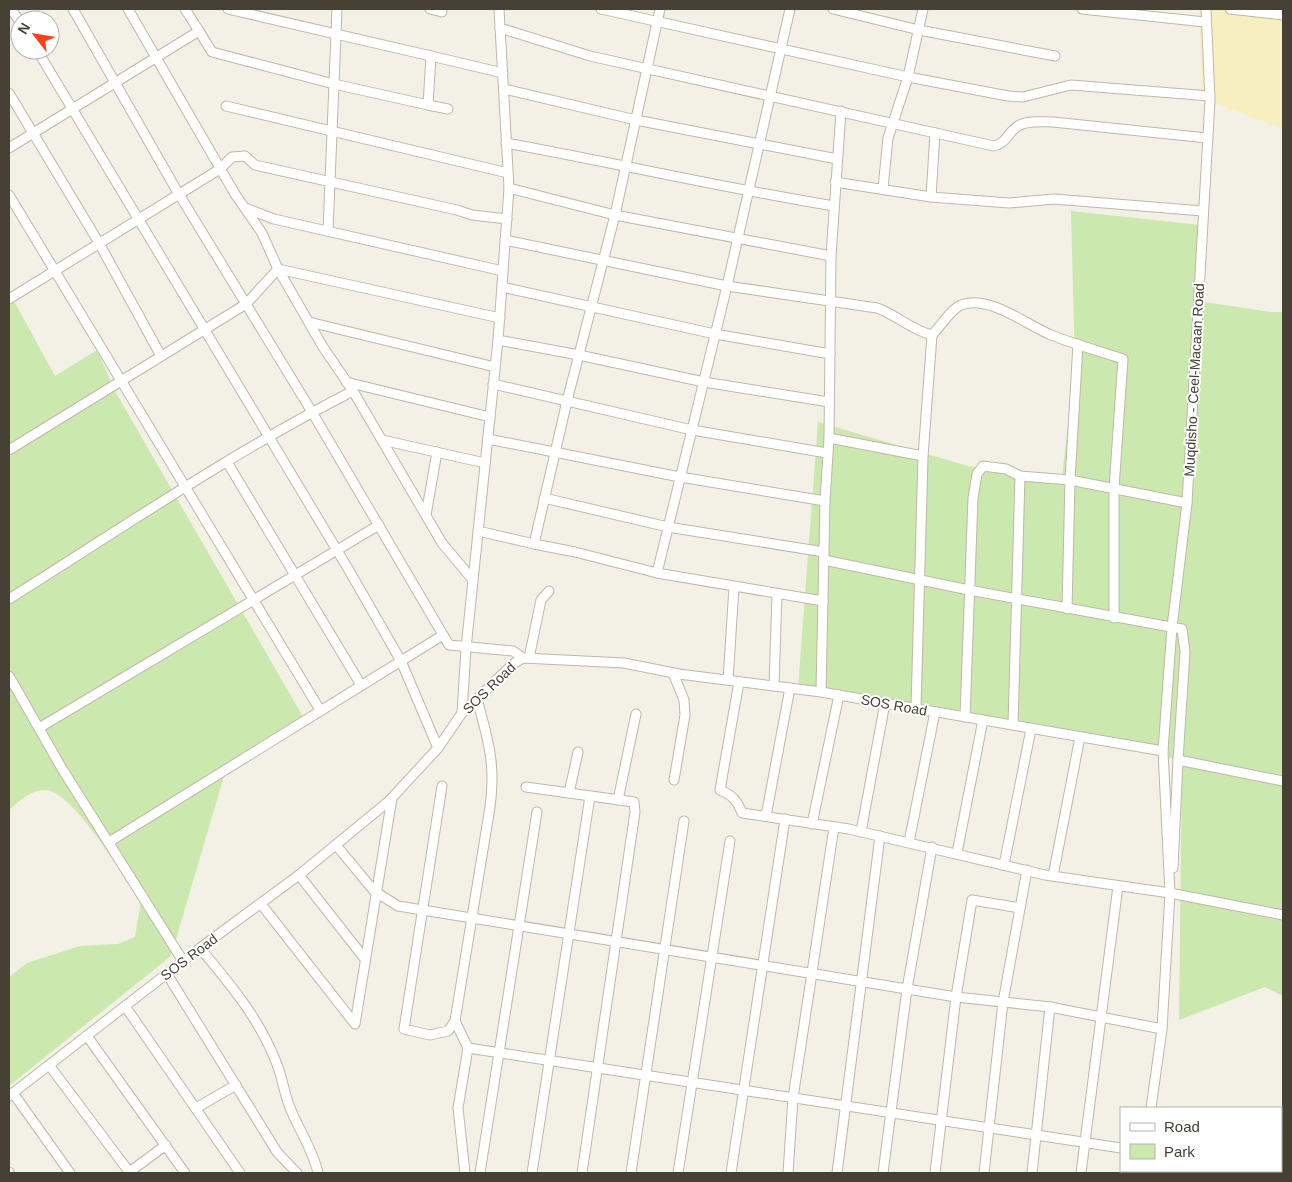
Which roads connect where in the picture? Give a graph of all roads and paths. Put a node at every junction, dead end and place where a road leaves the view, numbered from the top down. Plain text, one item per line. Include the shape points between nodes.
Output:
1 (73, 9) edge
2 (128, 9) edge
3 (184, 9) edge
4 (228, 9) edge
5 (337, 9) edge
6 (430, 9) edge
7 (499, 9) edge
8 (601, 9) edge
9 (660, 9) edge
10 (790, 9) edge
11 (833, 9) edge
12 (923, 9) edge
13 (1082, 9) edge
14 (1206, 9) edge
15 (1230, 9) edge
16 (442, 12) dead end
17 (1283, 15) edge
18 (657, 22) junction
19 (1205, 22) junction
20 (500, 28) junction
21 (919, 30) junction
22 (199, 31) junction
23 (337, 34) junction
24 (781, 49) junction
25 (431, 56) junction
26 (1055, 56) dead end
27 (156, 58) junction
28 (44, 60) edge
29 (647, 70) junction
30 (503, 73) junction
31 (908, 77) junction
32 (116, 82) junction
33 (334, 84) junction
34 (504, 89) junction
35 (9, 93) edge
36 (770, 96) junction
37 (1210, 96) junction
38 (428, 105) junction
39 (226, 106) dead end
40 (74, 108) junction
41 (448, 109) dead end
42 (841, 111) junction
43 (636, 120) junction
44 (894, 124) junction
45 (332, 131) junction
46 (32, 133) junction
47 (935, 133) junction
48 (1208, 138) junction
49 (506, 142) junction
50 (759, 144) junction
51 (9, 148) edge
52 (837, 159) junction
53 (626, 164) junction
54 (220, 169) junction
55 (508, 173) junction
56 (835, 182) junction
57 (330, 183) junction
58 (508, 188) junction
59 (883, 188) junction
60 (748, 192) junction
61 (178, 194) junction
62 (9, 195) edge
63 (931, 197) junction
64 (834, 206) junction
65 (245, 208) junction
66 (1203, 211) junction
67 (615, 215) junction
68 (138, 219) junction
69 (507, 219) junction
70 (328, 231) junction
71 (738, 239) junction
72 (505, 240) junction
73 (99, 243) junction
74 (831, 256) junction
75 (602, 260) junction
76 (278, 269) junction
77 (55, 270) junction
78 (503, 271) junction
79 (727, 286) junction
80 (502, 287) junction
81 (9, 299) edge
82 (830, 302) junction
83 (246, 304) junction
84 (591, 308) junction
85 (500, 318) junction
86 (309, 322) junction
87 (204, 329) junction
88 (715, 334) junction
89 (932, 335) junction
90 (498, 340) junction
91 (1078, 344) junction
92 (830, 354) junction
93 (579, 355) junction
94 (161, 356) junction
95 (495, 367) junction
96 (122, 380) junction
97 (346, 382) junction
98 (704, 382) junction
99 (493, 384) junction
100 (353, 391) junction
101 (567, 401) junction
102 (829, 402) junction
103 (312, 412) junction
104 (490, 416) junction
105 (692, 430) junction
106 (268, 438) junction
107 (829, 438) junction
108 (488, 439) junction
109 (382, 440) junction
110 (9, 450) edge
111 (436, 452) junction
112 (555, 452) junction
113 (827, 454) junction
114 (924, 456) junction
115 (227, 462) junction
116 (485, 464) junction
117 (1020, 476) junction
118 (680, 477) junction
119 (1070, 480) junction
120 (187, 487) junction
121 (1114, 488) junction
122 (544, 498) junction
123 (825, 501) junction
124 (1187, 503) junction
125 (426, 515) junction
126 (379, 525) junction
127 (668, 527) junction
128 (478, 531) junction
129 (534, 544) junction
130 (337, 550) junction
131 (824, 556) junction
132 (657, 573) junction
133 (295, 575) junction
134 (473, 580) junction
135 (921, 581) junction
136 (734, 587) junction
137 (969, 590) junction
138 (549, 591) dead end
139 (777, 594) junction
140 (9, 599) edge
141 (1017, 599) junction
142 (254, 600) junction
143 (823, 601) junction
144 (1067, 609) junction
145 (1114, 618) junction
146 (1172, 627) junction
147 (443, 635) junction
148 (466, 648) junction
149 (526, 658) junction
150 (401, 660) junction
151 (673, 673) junction
152 (9, 676) edge
153 (728, 680) junction
154 (739, 682) junction
155 (362, 685) junction
156 (774, 686) junction
157 (790, 688) junction
158 (821, 692) junction
159 (839, 695) junction
160 (478, 699) junction
161 (885, 703) junction
162 (916, 708) junction
163 (320, 710) junction
164 (935, 712) junction
165 (462, 713) junction
166 (636, 714) dead end
167 (965, 717) junction
168 (983, 720) junction
169 (1013, 725) junction
170 (39, 728) junction
171 (1031, 728) junction
172 (1080, 737) junction
173 (438, 748) junction
174 (1163, 751) junction
175 (578, 752) dead end
176 (1178, 760) junction
177 (674, 780) dead end
178 (1283, 781) edge
179 (442, 786) dead end
180 (526, 787) dead end
181 (569, 793) junction
182 (590, 796) junction
183 (392, 798) junction
184 (618, 800) junction
185 (537, 812) dead end
186 (766, 816) junction
187 (785, 819) junction
188 (684, 821) dead end
189 (812, 824) junction
190 (834, 827) junction
191 (861, 832) junction
192 (880, 836) junction
193 (730, 841) dead end
194 (108, 842) junction
195 (909, 842) junction
196 (336, 845) junction
197 (932, 847) junction
198 (957, 853) junction
199 (1004, 865) junction
200 (1027, 870) junction
201 (299, 875) junction
202 (1053, 876) junction
203 (1118, 886) junction
204 (376, 893) junction
205 (1170, 893) junction
206 (262, 904) junction
207 (1020, 908) junction
208 (424, 911) junction
209 (1283, 915) edge
210 (472, 919) junction
211 (520, 926) junction
212 (569, 934) junction
213 (616, 942) junction
214 (200, 948) junction
215 (664, 950) junction
216 (365, 959) junction
217 (183, 961) junction
218 (761, 966) junction
219 (167, 974) junction
220 (810, 974) junction
221 (860, 982) junction
222 (907, 989) junction
223 (956, 997) junction
224 (1003, 1002) junction
225 (125, 1006) junction
226 (1050, 1007) junction
227 (1102, 1017) junction
228 (455, 1021) junction
229 (1162, 1029) junction
230 (87, 1036) junction
231 (468, 1048) junction
232 (500, 1053) junction
233 (549, 1061) junction
234 (49, 1065) junction
235 (597, 1068) junction
236 (644, 1075) junction
237 (236, 1085) junction
238 (743, 1091) junction
239 (11, 1095) edge
240 (793, 1098) junction
241 (846, 1106) junction
242 (1151, 1107) edge
243 (196, 1108) junction
244 (891, 1113) junction
245 (941, 1121) junction
246 (989, 1128) junction
247 (1036, 1136) junction
248 (1085, 1143) junction
249 (166, 1145) junction
250 (1120, 1148) edge
251 (70, 1173) edge
252 (129, 1173) edge
253 (185, 1173) edge
254 (240, 1173) edge
255 (297, 1173) edge
256 (318, 1173) edge
257 (465, 1173) edge
258 (480, 1173) edge
259 (532, 1173) edge
260 (582, 1173) edge
261 (631, 1173) edge
262 (678, 1173) edge
263 (732, 1173) edge
264 (788, 1173) edge
265 (837, 1173) edge
266 (883, 1173) edge
267 (935, 1173) edge
268 (984, 1173) edge
269 (1032, 1173) edge
270 (1082, 1173) edge

1 - 32 street
2 - 27 street
3 - 22 street
4 - 23 street
5 - 23 street
6 - 16 street
7 - 20 street
8 - 18 street
9 - 18 street
10 - 24 street
11 - 21 street
12 - 21 street
13 - 19 street
14 - 19 street, Muqdisho - Ceel-Macaan Road
15 - 17 street
18 - 24 street
18 - 29 street
19 - 37 street, Muqdisho - Ceel-Macaan Road
20 - 29 street
20 - 30 street
21 - 26 street
21 - 31 street
22 - 27 street
22 - 33 street via 212,52
23 - 25 street
23 - 33 street
24 - 31 street
24 - 36 street
25 - 30 street
25 - 38 street
27 - 32 street
27 - 54 street
28 - 40 street
29 - 36 street
29 - 43 street
30 - 34 street
31 - 37 street via 1023,98 1071,85
31 - 44 street
32 - 40 street
32 - 61 street
33 - 38 street
33 - 45 street
34 - 43 street
34 - 49 street
35 - 46 street
36 - 42 street
36 - 50 street
37 - 48 street, Muqdisho - Ceel-Macaan Road
38 - 41 street
39 - 45 street
40 - 46 street
40 - 68 street
42 - 44 street
42 - 52 street
43 - 50 street
43 - 53 street
44 - 47 street
44 - 59 street via 888,138
45 - 55 street
45 - 57 street
46 - 51 street
46 - 73 street
47 - 48 street via 994,146 1003,144 1017,126 1030,122 1053,122
47 - 63 street
48 - 66 street, Muqdisho - Ceel-Macaan Road
49 - 53 street
49 - 55 street
50 - 52 street
50 - 60 street
52 - 56 street
53 - 60 street
53 - 67 street
54 - 57 street via 232,158 245,156 255,165
54 - 61 street
54 - 65 street
55 - 58 street
56 - 59 street
56 - 64 street
57 - 69 street via 472,215
57 - 70 street
58 - 67 street
58 - 69 street
59 - 63 street
60 - 64 street
60 - 71 street
61 - 68 street
61 - 83 street
62 - 77 street
63 - 66 street via 1009,203 1054,199
64 - 74 street
65 - 70 street via 274,219
65 - 76 street via 262,232
66 - 124 street, Muqdisho - Ceel-Macaan Road
67 - 71 street
67 - 75 street
68 - 73 street
68 - 87 street
69 - 72 street
70 - 78 street
71 - 74 street
71 - 79 street
72 - 75 street
72 - 78 street
73 - 77 street
73 - 94 street
74 - 82 street
75 - 79 street
75 - 84 street
76 - 83 street
76 - 85 street
76 - 86 street
77 - 81 street
77 - 96 street
78 - 80 street
79 - 82 street
79 - 88 street
80 - 84 street
80 - 85 street
82 - 89 street via 893,313 917,331
82 - 92 street
83 - 87 street
83 - 103 street
84 - 88 street
84 - 93 street
85 - 90 street
86 - 95 street
86 - 97 street
87 - 94 street
87 - 106 street
88 - 92 street
88 - 98 street
89 - 91 street via 962,305 982,304
89 - 114 street
90 - 93 street
90 - 95 street
91 - 119 street
91 - 121 street via 1123,359
92 - 102 street
93 - 98 street
93 - 101 street
94 - 96 street
95 - 99 street
96 - 110 street
96 - 120 street
97 - 100 street
97 - 104 street
98 - 102 street
98 - 105 street
99 - 101 street
99 - 104 street
100 - 103 street
100 - 109 street
101 - 105 street
101 - 112 street
102 - 107 street
103 - 106 street
103 - 126 street
104 - 108 street
105 - 113 street
105 - 118 street
106 - 115 street
106 - 130 street
107 - 113 street
107 - 114 street
108 - 112 street
108 - 116 street
109 - 111 street
109 - 125 street
111 - 116 street
111 - 125 street
112 - 118 street
112 - 122 street
113 - 123 street
114 - 135 street
115 - 120 street
115 - 133 street
116 - 128 street
117 - 119 street
117 - 137 street via 1006,469 983,466 977,474
117 - 141 street
118 - 123 street
118 - 127 street
119 - 121 street
119 - 144 street
120 - 140 street
120 - 142 street
121 - 124 street
121 - 145 street
122 - 127 street
122 - 129 street
123 - 131 street
124 - 146 street, Muqdisho - Ceel-Macaan Road
125 - 134 street via 442,543
126 - 130 street
126 - 147 street
127 - 131 street
127 - 132 street
128 - 129 street
128 - 134 street
129 - 132 street
130 - 133 street
130 - 150 street
131 - 135 street
131 - 143 street
132 - 136 street
133 - 142 street
133 - 155 street
134 - 148 street
135 - 137 street
135 - 162 street
136 - 139 street
136 - 153 street
137 - 141 street
137 - 167 street
138 - 149 street via 541,600
139 - 143 street
139 - 156 street
141 - 144 street
141 - 169 street
142 - 163 street
142 - 170 street
143 - 158 street
144 - 145 street
145 - 146 street
146 - 174 street, Muqdisho - Ceel-Macaan Road
146 - 176 street via 1182,629 1185,652
147 - 148 street via 449,645
147 - 150 street
148 - 149 street via 513,651
148 - 165 street
149 - 151 street, SOS Road via 624,663
149 - 160 street, SOS Road via 513,664
150 - 155 street
150 - 173 street
151 - 153 street, SOS Road
151 - 177 street via 684,700 685,715
152 - 170 street
153 - 154 street, SOS Road
154 - 156 street, SOS Road
154 - 186 street via 720,790 737,800 742,813
155 - 163 street
156 - 157 street, SOS Road
157 - 158 street, SOS Road
157 - 186 street
158 - 159 street, SOS Road
159 - 161 street, SOS Road
159 - 189 street
160 - 165 street, SOS Road
160 - 210 street via 494,778
161 - 162 street, SOS Road
161 - 191 street
162 - 164 street, SOS Road
163 - 194 street
164 - 167 street, SOS Road
164 - 195 street
165 - 173 street, SOS Road
166 - 184 street
167 - 168 street, SOS Road
168 - 169 street, SOS Road
168 - 198 street
169 - 171 street, SOS Road
170 - 194 street
171 - 172 street, SOS Road
171 - 199 street
172 - 174 street, SOS Road
172 - 202 street
173 - 183 street, SOS Road
174 - 205 street, Muqdisho - Ceel-Macaan Road
175 - 181 street
176 - 178 street
176 - 205 street via 1176,845
179 - 208 street
180 - 181 street
181 - 182 street
182 - 184 street
182 - 212 street
183 - 196 street, SOS Road
183 - 204 street
184 - 213 street via 634,802 636,812
185 - 211 street
186 - 187 street
187 - 189 street
187 - 218 street
188 - 215 street
189 - 190 street
190 - 191 street
190 - 220 street
191 - 192 street
192 - 195 street
192 - 221 street
193 - 262 street
194 - 217 street
195 - 197 street
196 - 201 street, SOS Road
196 - 204 street
197 - 198 street
197 - 222 street
198 - 199 street
199 - 200 street
200 - 202 street
200 - 207 street
201 - 206 street, SOS Road
201 - 216 street
202 - 203 street
203 - 205 street
203 - 227 street
204 - 208 street via 398,906
204 - 216 street
205 - 209 street
205 - 229 street
206 - 214 street, SOS Road
206 - 216 street via 355,1024
207 - 223 street via 972,900
207 - 224 street
208 - 210 street
208 - 228 street via 404,1029 430,1035 452,1029
210 - 211 street
210 - 228 street
211 - 212 street
211 - 232 street
212 - 213 street
212 - 233 street
213 - 215 street
213 - 235 street
214 - 217 street, SOS Road
214 - 256 street via 254,1017 277,1063 290,1109 314,1154
215 - 218 street
215 - 236 street
217 - 219 street, SOS Road
218 - 220 street
218 - 238 street
219 - 225 street, SOS Road
219 - 237 street
220 - 221 street
220 - 240 street
221 - 222 street
221 - 241 street
222 - 223 street
222 - 244 street
223 - 224 street
223 - 245 street
224 - 226 street
224 - 246 street
225 - 230 street, SOS Road
225 - 243 street
226 - 227 street
226 - 247 street
227 - 229 street
227 - 248 street
228 - 231 street
229 - 242 street
230 - 234 street, SOS Road
230 - 249 street
231 - 232 street
231 - 257 street via 458,1108
232 - 233 street
232 - 258 street
233 - 235 street
233 - 259 street
234 - 239 street, SOS Road
234 - 252 street
235 - 236 street
235 - 260 street
236 - 238 street
236 - 261 street
237 - 243 street
237 - 255 street via 277,1152
238 - 240 street
238 - 263 street
239 - 251 street
240 - 241 street
240 - 264 street
241 - 244 street
241 - 265 street
243 - 254 street
244 - 245 street
244 - 266 street
245 - 246 street
245 - 267 street
246 - 247 street
246 - 268 street
247 - 248 street
247 - 269 street
248 - 250 street
248 - 270 street
249 - 252 street
249 - 253 street

